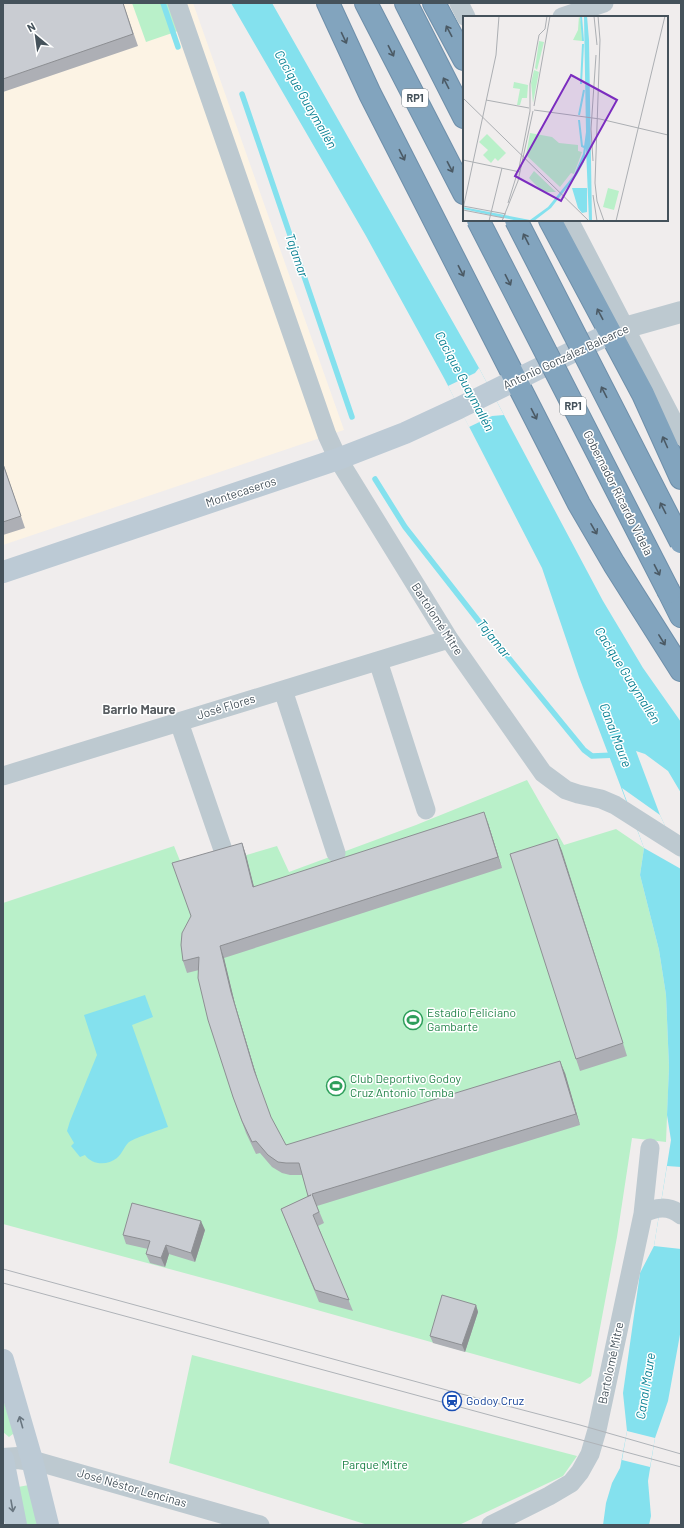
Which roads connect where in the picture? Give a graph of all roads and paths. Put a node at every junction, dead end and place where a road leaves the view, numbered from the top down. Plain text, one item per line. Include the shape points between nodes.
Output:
1 (178, 3) edge
2 (328, 3) edge
3 (367, 3) edge
4 (406, 3) edge
5 (434, 3) edge
6 (459, 3) edge
7 (604, 3) edge
8 (466, 16) edge
9 (565, 16) edge
10 (463, 57) edge
11 (463, 115) edge
12 (463, 191) edge
13 (479, 221) edge
14 (517, 221) edge
15 (551, 221) edge
16 (569, 221) edge
17 (681, 312) edge
18 (617, 330) junction
19 (516, 379) junction
20 (475, 400) joint
21 (681, 436) edge
22 (338, 460) junction
23 (681, 478) edge
24 (681, 542) edge
25 (3, 572) edge
26 (681, 616) edge
27 (449, 639) junction
28 (378, 661) junction
29 (681, 670) edge
30 (283, 690) junction
31 (179, 722) junction
32 (3, 776) edge
33 (426, 810) dead end
34 (676, 844) edge
35 (223, 850) edge
36 (336, 853) dead end
37 (650, 1148) dead end
38 (651, 1211) junction
39 (681, 1215) edge
40 (3, 1360) edge
41 (3, 1459) edge
42 (32, 1460) junction
43 (216, 1518) edge
44 (16, 1525) edge
45 (48, 1525) edge
46 (260, 1525) edge
47 (490, 1525) edge

1 - 22 street, Bartolomé Mitre via 327,435
2 -> 19 highway via 370,94
3 -> 12 highway, RP1
11 -> 4 highway
10 -> 5 highway
6 - 8 street
7 - 9 street
13 -> 26 highway, Gobernador Ricardo Videla / RP1, bridge
24 -> 14 highway, bridge
18 -> 15 highway
16 - 18 street
17 - 18 street, Antonio González Balcarce
18 - 19 main road, Antonio González Balcarce
18 - 21 street
23 -> 18 highway
19 - 20 main road, Antonio González Balcarce
19 -> 29 highway via 579,504
20 - 22 main road, Montecaseros
22 - 25 main road, Montecaseros
22 - 27 street, Bartolomé Mitre
27 - 28 street, José Flores
27 - 34 street, Bartolomé Mitre via 543,773 566,790 614,805
28 - 30 street, José Flores
28 - 33 street
30 - 31 street, José Flores
30 - 36 street
31 - 32 street, José Flores
31 - 35 street
37 - 38 street, Bartolomé Mitre
38 - 39 street via 674,1211
38 - 47 street, Bartolomé Mitre via 590,1454 571,1483
42 -> 40 main road
41 - 42 street, José Néstor Lencinas
41 -> 44 main road
42 - 43 street, José Néstor Lencinas
42 - 45 main road
43 - 46 street, José Néstor Lencinas

